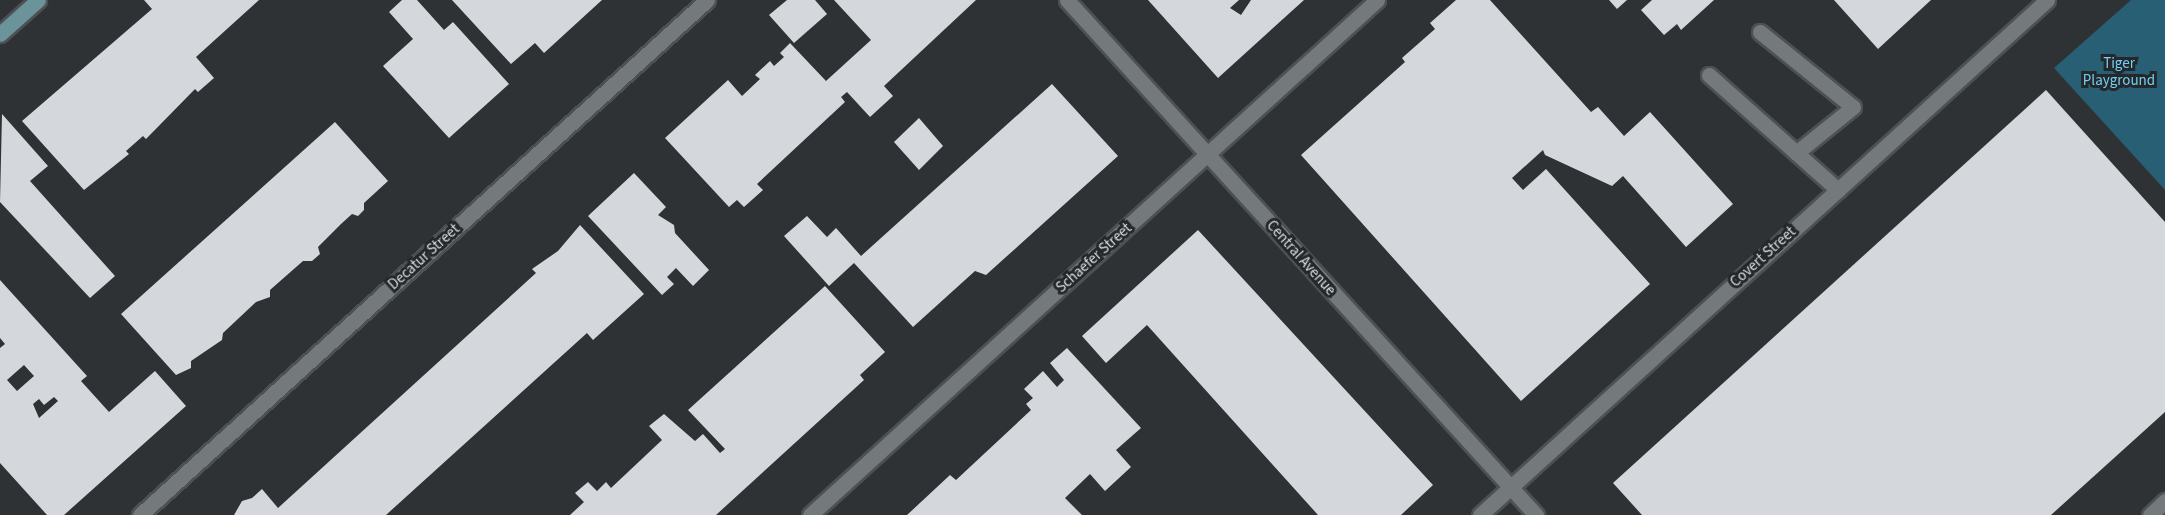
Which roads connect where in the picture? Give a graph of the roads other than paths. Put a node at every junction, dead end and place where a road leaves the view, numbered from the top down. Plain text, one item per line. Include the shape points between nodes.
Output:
1 (38, 0) edge
2 (707, 0) edge
3 (1067, 0) edge
4 (1377, 0) edge
5 (2047, 0) edge
6 (1760, 32) dead end
7 (0, 34) edge
8 (1709, 75) dead end
9 (1796, 153) junction
10 (1207, 155) junction
11 (1838, 190) junction
12 (1510, 487) junction
13 (2165, 501) edge
14 (140, 515) edge
15 (810, 515) edge
16 (1480, 515) edge
17 (1536, 515) edge
18 (2150, 515) edge

1 - 7 main road
2 - 14 street, Decatur Street
3 - 10 street, Central Avenue
4 - 10 street, Schaefer Street
5 - 11 street, Covert Street
6 - 9 street via 1853,107
8 - 9 street
9 - 11 street
10 - 12 street, Central Avenue
10 - 15 street, Schaefer Street
11 - 12 street, Covert Street
12 - 16 street, Covert Street
12 - 17 street, Central Avenue
13 - 18 street

